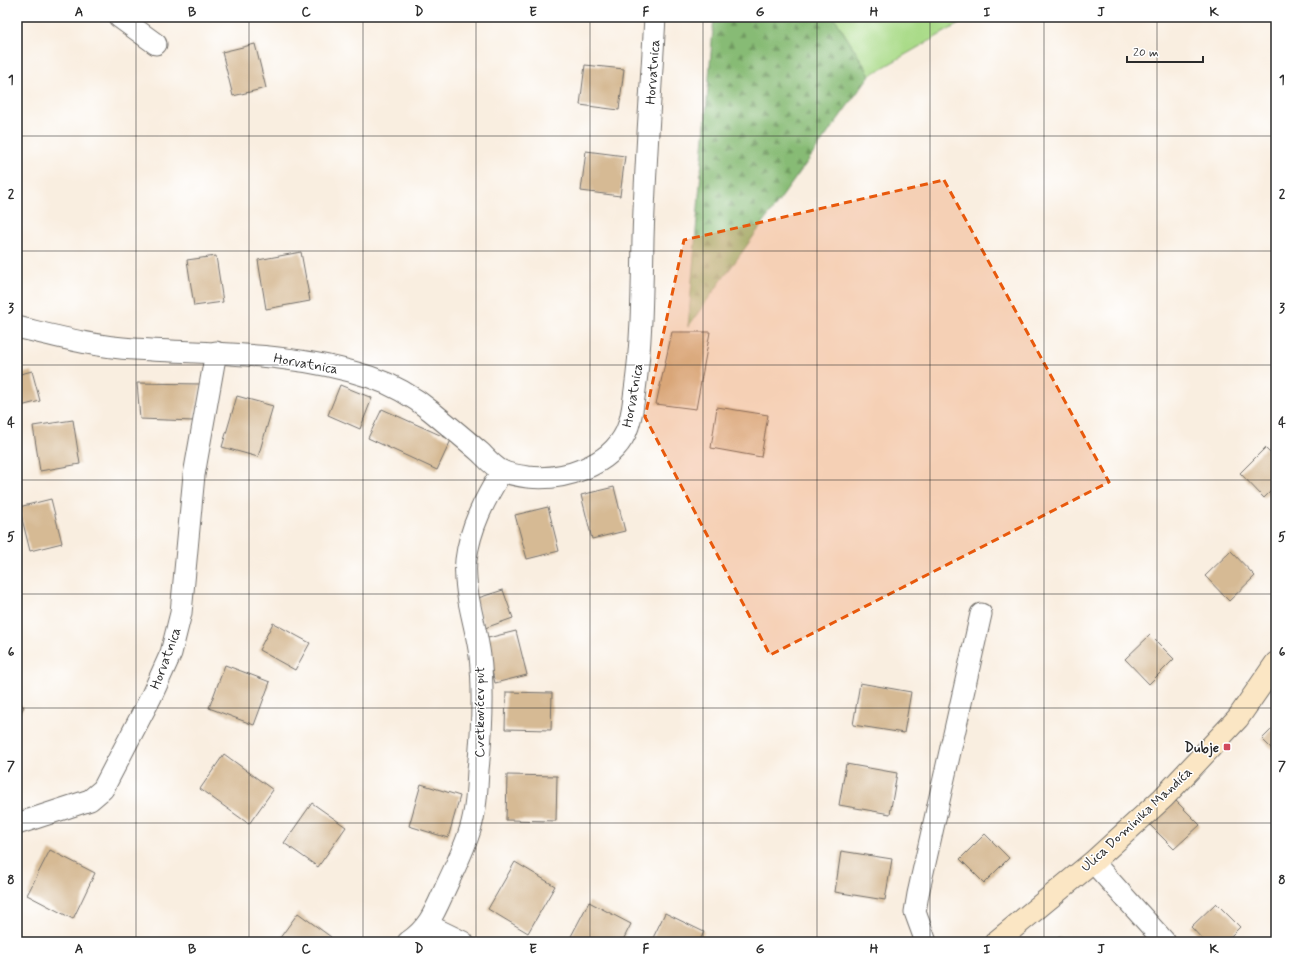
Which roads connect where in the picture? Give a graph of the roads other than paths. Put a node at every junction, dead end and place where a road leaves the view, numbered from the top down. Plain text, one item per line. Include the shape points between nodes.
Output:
1 (119, 17) edge
2 (656, 17) edge
3 (156, 44) dead end
4 (17, 327) edge
5 (216, 352) junction
6 (502, 471) junction
7 (981, 614) dead end
8 (1276, 663) edge
9 (17, 824) edge
10 (1093, 862) junction
11 (428, 924) junction
12 (408, 942) edge
13 (463, 942) edge
14 (926, 942) edge
15 (996, 942) edge
16 (1165, 942) edge

1 - 3 street
2 - 6 street, Horvatnica via 644,195 640,359 632,413 626,432 617,446 605,457 569,474 528,477
4 - 5 street, Horvatnica via 70,340 131,349
5 - 6 street, Horvatnica via 335,367 372,378 402,392 429,409
5 - 9 street, Horvatnica via 194,475 181,613 171,653 151,698 103,789 90,800
6 - 11 street, Cvetkovićev put via 483,504 470,538 466,562 467,593 480,654 482,683 482,727 476,802 461,854
7 - 14 street via 918,894 915,912
8 - 10 street, Ulica Dominika Mandića via 1238,718 1163,798
10 - 15 street, Ulica Dominika Mandića
10 - 16 street
11 - 12 street, Cvetkovićev put
11 - 13 street

